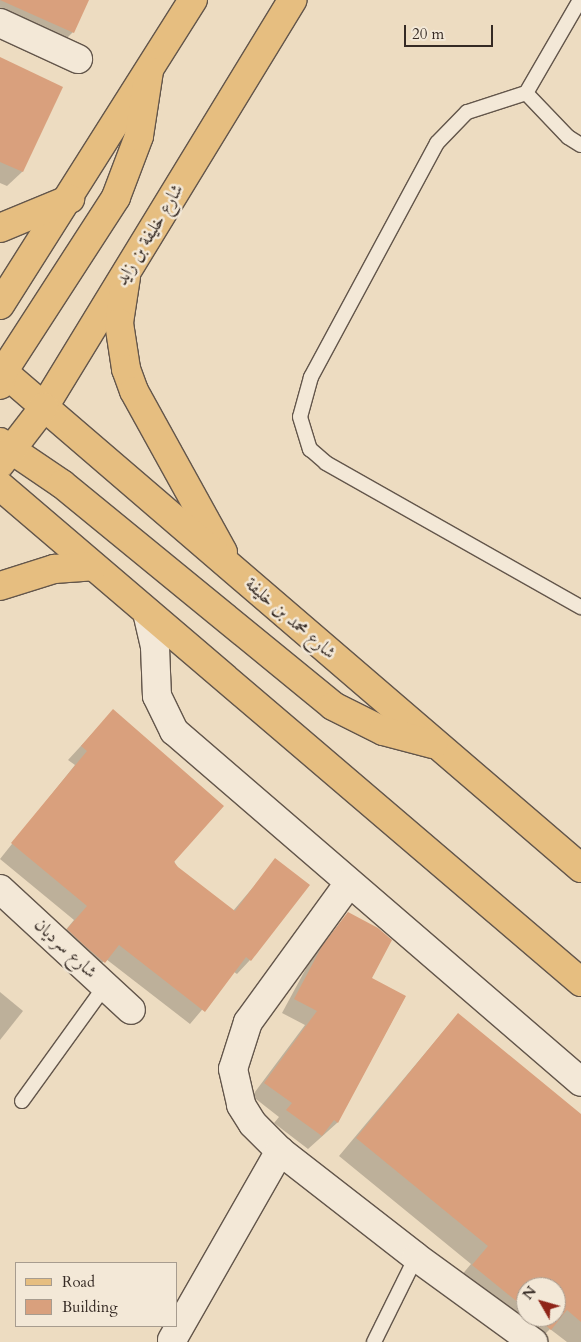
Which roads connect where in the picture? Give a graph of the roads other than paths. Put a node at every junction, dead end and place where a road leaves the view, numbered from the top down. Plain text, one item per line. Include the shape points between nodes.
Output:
1 (193, 0) edge
2 (292, 0) edge
3 (580, 0) edge
4 (0, 23) edge
5 (78, 59) dead end
6 (149, 71) junction
7 (526, 93) junction
8 (581, 145) edge
9 (70, 199) junction
10 (0, 228) edge
11 (126, 277) junction
12 (0, 305) edge
13 (1, 375) edge
14 (0, 400) edge
15 (44, 407) junction
16 (4, 452) edge
17 (0, 486) edge
18 (93, 566) junction
19 (235, 572) junction
20 (0, 586) edge
21 (581, 607) edge
22 (147, 612) junction
23 (437, 745) junction
24 (581, 868) edge
25 (349, 883) junction
26 (0, 889) edge
27 (581, 982) edge
28 (105, 986) junction
29 (131, 1010) dead end
30 (581, 1082) edge
31 (22, 1102) dead end
32 (280, 1151) junction
33 (416, 1257) junction
34 (172, 1340) dead end
35 (374, 1342) edge
36 (533, 1342) edge

1 - 6 main road
2 - 11 main road, شارع خليفة بن زايد
3 - 7 lane
4 - 5 street
6 - 9 main road
6 - 13 main road via 139,136 116,197
7 - 8 lane via 568,137
7 - 21 lane via 467,112 437,143 311,377 300,417 310,450 326,463
9 - 10 main road
9 - 12 main road
11 - 15 main road, شارع خليفة بن زايد
11 - 19 main road via 120,323 121,346 131,384
13 - 15 main road, شارع محمد بن خليفة
14 - 15 main road
15 - 16 main road, شارع خليفة بن زايد
15 - 19 main road, شارع محمد بن خليفة
16 - 23 main road via 62,484 333,706 383,731
17 - 18 main road
18 - 20 main road via 54,569
18 - 22 main road
19 - 23 main road, شارع محمد بن خليفة
22 - 25 street via 156,647 157,696 174,731
22 - 27 main road
23 - 24 main road, شارع محمد بن خليفة
25 - 30 street
25 - 32 street via 257,1005 236,1054 234,1087 241,1105 253,1124
26 - 28 street, شارع سرديان
28 - 29 street, شارع سرديان
28 - 31 lane
32 - 33 street
32 - 34 street
33 - 35 lane
33 - 36 street

